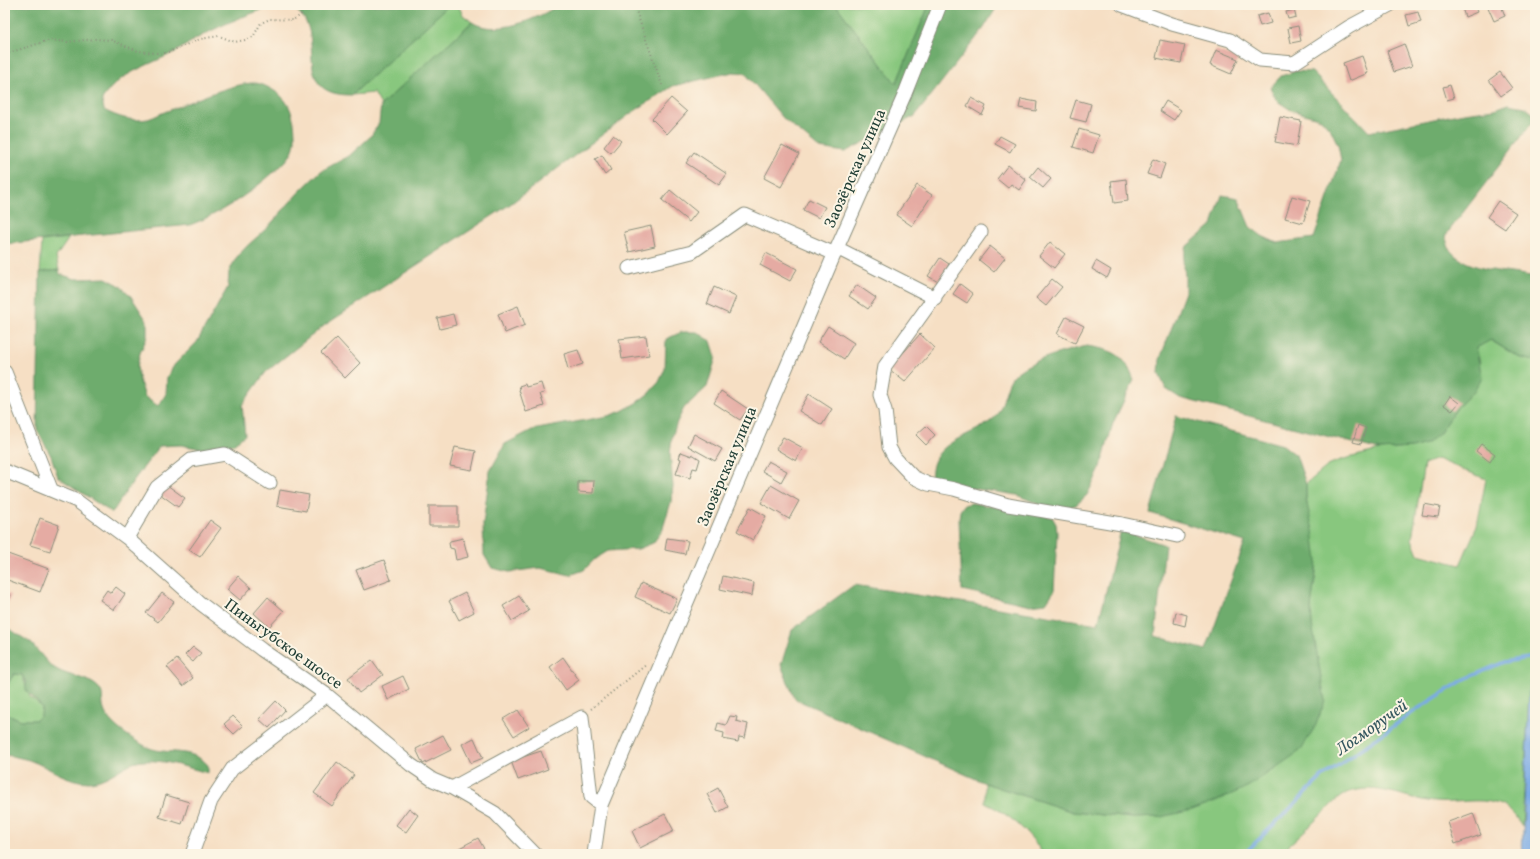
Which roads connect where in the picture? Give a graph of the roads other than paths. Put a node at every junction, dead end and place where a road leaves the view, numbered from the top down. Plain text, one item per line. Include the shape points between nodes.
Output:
1 (940, 5) edge
2 (1122, 5) edge
3 (1390, 5) edge
4 (982, 232) dead end
5 (836, 251) junction
6 (629, 268) dead end
7 (935, 298) junction
8 (5, 372) edge
9 (5, 471) edge
10 (270, 483) dead end
11 (51, 489) junction
12 (1177, 536) dead end
13 (126, 538) junction
14 (327, 695) junction
15 (452, 788) junction
16 (601, 805) junction
17 (598, 852) edge
18 (192, 854) edge
19 (535, 854) edge

1 - 5 street, Заозёрская улица via 904,96
2 - 3 street via 1172,24 1230,40 1260,60 1294,63 1349,27
4 - 7 street
5 - 6 street via 745,215 692,252
5 - 7 street
5 - 16 street, Заозёрская улица
7 - 12 street via 885,366 880,395 885,410 889,447 895,458 913,477 928,484 992,501
8 - 11 street
9 - 11 street, Пиньгубское шоссе
10 - 13 street via 225,454 191,460 157,487
11 - 13 street, Пиньгубское шоссе via 77,501
13 - 14 street, Пиньгубское шоссе via 200,603
14 - 15 street, Пиньгубское шоссе via 411,765 433,780
14 - 18 street via 232,769 211,801
15 - 16 street via 582,717 591,797
15 - 19 street, Пиньгубское шоссе via 495,813
16 - 17 street, Заозёрская улица

